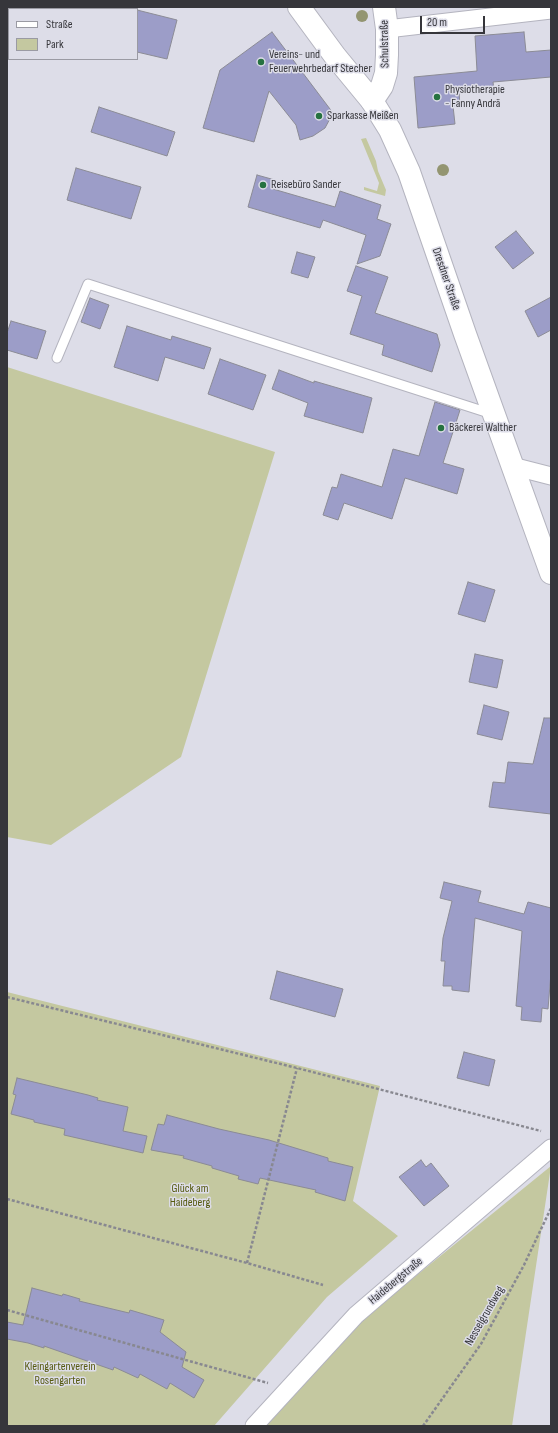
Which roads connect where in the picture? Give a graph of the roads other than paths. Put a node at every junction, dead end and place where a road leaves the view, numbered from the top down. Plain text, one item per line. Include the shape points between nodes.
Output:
1 (299, 7) edge
2 (384, 7) edge
3 (551, 10) edge
4 (387, 29) junction
5 (372, 102) junction
6 (57, 358) dead end
7 (494, 414) junction
8 (512, 466) junction
9 (551, 476) edge
10 (551, 573) edge
11 (551, 1148) edge
12 (254, 1426) edge

1 - 5 main road, Dresdner Straße
2 - 4 main road, Schulstraße
3 - 4 street
4 - 5 main road, Schulstraße via 386,73 382,86
5 - 7 main road, Dresdner Straße via 390,130 409,172
6 - 7 lane via 88,284
7 - 8 main road, Dresdner Straße
8 - 9 street
8 - 10 main road, Dresdner Straße
11 - 12 street, Haidebergstraße via 356,1315

